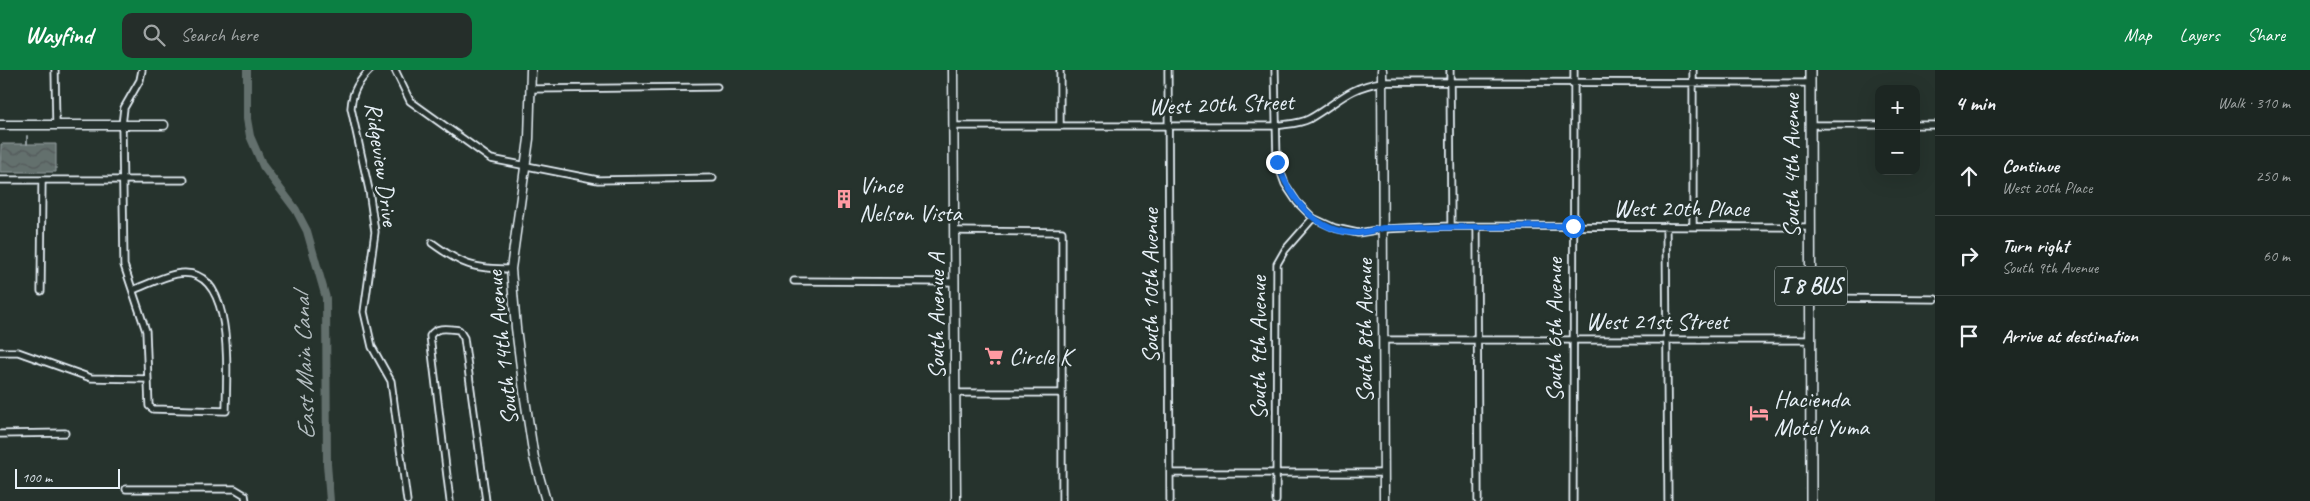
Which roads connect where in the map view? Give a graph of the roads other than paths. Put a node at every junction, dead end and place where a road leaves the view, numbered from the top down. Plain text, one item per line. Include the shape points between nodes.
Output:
1 (55, 70) edge
2 (142, 70) edge
3 (370, 70) edge
4 (394, 70) edge
5 (531, 70) edge
6 (953, 70) edge
7 (1060, 70) edge
8 (1168, 70) edge
9 (1276, 70) edge
10 (1382, 70) edge
11 (1450, 70) edge
12 (1574, 70) edge
13 (1693, 70) edge
14 (1810, 70) edge
15 (1693, 81) junction
16 (1382, 82) junction
17 (1574, 82) junction
18 (1450, 83) junction
19 (1810, 83) junction
20 (717, 88) dead end
21 (531, 89) junction
22 (0, 125) edge
23 (56, 125) junction
24 (122, 125) junction
25 (164, 125) dead end
26 (1811, 125) junction
27 (1875, 125) edge
28 (1920, 125) edge
29 (1935, 125) edge
30 (953, 126) junction
31 (1060, 126) junction
32 (1168, 126) junction
33 (1275, 126) junction
34 (525, 166) junction
35 (713, 178) dead end
36 (0, 180) edge
37 (42, 180) junction
38 (124, 180) junction
39 (184, 180) dead end
40 (1313, 218) junction
41 (1451, 226) junction
42 (1573, 226) junction
43 (1666, 226) junction
44 (1693, 226) junction
45 (1477, 227) junction
46 (1383, 228) junction
47 (1811, 228) junction
48 (955, 231) junction
49 (432, 243) dead end
50 (511, 269) junction
51 (794, 281) dead end
52 (955, 282) junction
53 (133, 290) junction
54 (41, 291) dead end
55 (1811, 298) junction
56 (1935, 299) edge
57 (1383, 340) junction
58 (1476, 340) junction
59 (1573, 340) junction
60 (1667, 340) junction
61 (1810, 340) junction
62 (0, 352) edge
63 (148, 379) junction
64 (956, 393) junction
65 (1062, 393) junction
66 (65, 433) dead end
67 (0, 434) edge
68 (1276, 472) junction
69 (1170, 473) junction
70 (1384, 473) junction
71 (126, 489) dead end
72 (246, 501) edge
73 (407, 501) edge
74 (450, 501) edge
75 (486, 501) edge
76 (546, 501) edge
77 (956, 501) edge
78 (1062, 501) edge
79 (1170, 501) edge
80 (1276, 501) edge
81 (1384, 501) edge
82 (1478, 501) edge
83 (1573, 501) edge
84 (1668, 501) edge
85 (1811, 501) edge

1 - 23 street
2 - 24 street via 124,108
3 - 73 street, Ridgeview Drive via 351,96 375,232 364,312 372,347 391,381
4 - 34 street via 410,100 491,159
5 - 21 street, South 14th Avenue
6 - 30 street, South Avenue A
7 - 31 street
8 - 32 street, South 10th Avenue
9 - 33 street
10 - 16 street, South 8th Avenue
11 - 18 street
12 - 17 street, South 6th Avenue
13 - 15 street
14 - 19 main road, South 4th Avenue / I 8 BUS
15 - 17 street, West 20th Street
15 - 19 street, West 20th Street
15 - 44 street
16 - 18 street, West 20th Street
16 - 33 street, West 20th Street via 1356,89 1307,120
16 - 46 street, South 8th Avenue
17 - 18 street, West 20th Street
17 - 42 street, South 6th Avenue
18 - 41 street
19 - 26 main road, South 4th Avenue / I 8 BUS
20 - 21 street
21 - 34 street, South 14th Avenue
22 - 23 street
23 - 24 street
24 - 25 street
24 - 38 street
26 - 27 street
26 - 47 main road, South 4th Avenue / I 8 BUS
28 - 29 street
30 - 31 street, West 20th Street
30 - 48 street, South Avenue A
31 - 32 street, West 20th Street
32 - 33 street, West 20th Street
32 - 69 street, South 10th Avenue
33 - 40 street via 1277,162 1285,184
34 - 35 street via 598,180
34 - 50 street, South 14th Avenue
36 - 37 street
37 - 38 street
37 - 54 street
38 - 39 street
38 - 53 street via 124,265
40 - 46 street, West 20th Place via 1335,228 1358,233
40 - 68 street, South 9th Avenue via 1277,264
41 - 45 street, West 20th Place
41 - 46 street, West 20th Place
42 - 43 street, West 20th Place
42 - 45 street, West 20th Place
42 - 59 street, South 6th Avenue
43 - 44 street, West 20th Place
43 - 60 street
44 - 47 street, West 20th Place
45 - 58 street
46 - 57 street, South 8th Avenue
47 - 55 main road, South 4th Avenue / I 8 BUS
48 - 52 street, South Avenue A
48 - 65 street via 1062,232
49 - 50 street via 474,267
50 - 76 street, South 14th Avenue via 534,458
51 - 52 street
52 - 64 street, South Avenue A
53 - 63 street via 146,331
53 - 63 street via 177,274 196,275 212,287 226,324 226,411 153,409 149,406
55 - 56 street
55 - 61 main road, South 4th Avenue / I 8 BUS
57 - 58 street, West 21st Street
57 - 70 street, South 8th Avenue
58 - 59 street, West 21st Street
58 - 82 street
59 - 60 street, West 21st Street
59 - 83 street, South 6th Avenue
60 - 61 street, West 21st Street
60 - 84 street
61 - 85 main road, South 4th Avenue / I 8 BUS
62 - 63 street via 18,352 91,378
64 - 65 street
64 - 77 street, South Avenue A
65 - 78 street
66 - 67 street
68 - 69 street
68 - 70 street
68 - 80 street, South 9th Avenue
69 - 79 street, South 10th Avenue
70 - 81 street, South 8th Avenue
71 - 72 street via 235,490 246,495
74 - 75 street via 430,336 442,329 459,330 464,338

